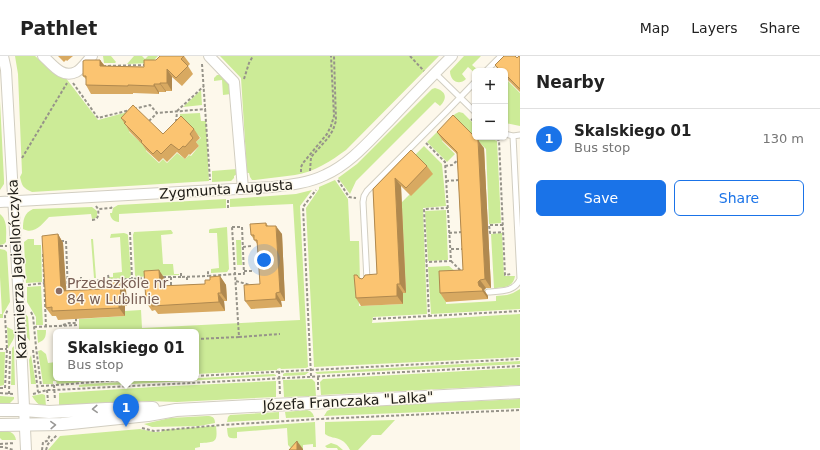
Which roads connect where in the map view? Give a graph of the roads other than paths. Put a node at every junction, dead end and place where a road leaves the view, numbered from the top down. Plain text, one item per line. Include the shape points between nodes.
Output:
1 (4, 56) edge
2 (43, 56) edge
3 (92, 56) edge
4 (452, 56) edge
5 (501, 56) edge
6 (205, 58) edge
7 (489, 68) edge
8 (431, 73) junction
9 (472, 85) edge
10 (460, 98) junction
11 (472, 109) edge
12 (508, 135) edge
13 (520, 135) edge
14 (513, 136) junction
15 (243, 189) junction
16 (14, 201) junction
17 (0, 202) edge
18 (367, 283) edge
19 (488, 292) dead end
20 (520, 392) edge
21 (0, 410) edge
22 (24, 410) junction
23 (176, 410) junction
24 (0, 425) edge
25 (25, 425) junction
26 (26, 450) edge

1 - 16 street, Kazimierza Jagiellończyka
2 - 3 street via 66,74 76,72
4 - 8 street, Zygmunta Augusta
5 - 7 lane
6 - 15 street via 234,82
8 - 10 lane
8 - 15 street, Zygmunta Augusta via 366,144 336,170 303,183
9 - 10 lane
10 - 11 lane
10 - 18 lane via 364,196
12 - 14 lane
13 - 14 lane
14 - 19 lane via 520,278 516,285 506,291
15 - 16 street, Zygmunta Augusta
16 - 17 street, Zygmunta Augusta
16 - 22 street, Kazimierza Jagiellończyka
20 - 23 street, Józefa Franczaka "Lalka"
21 - 22 street, Józefa Franczaka "Lalka"
23 -> 22 street, Józefa Franczaka "Lalka"
22 - 25 street, Kazimierza Jagiellończyka
25 -> 23 street, Józefa Franczaka "Lalka" via 57,425
24 - 25 street, Józefa Franczaka "Lalka"
25 - 26 street, Kazimierza Jagiellończyka

